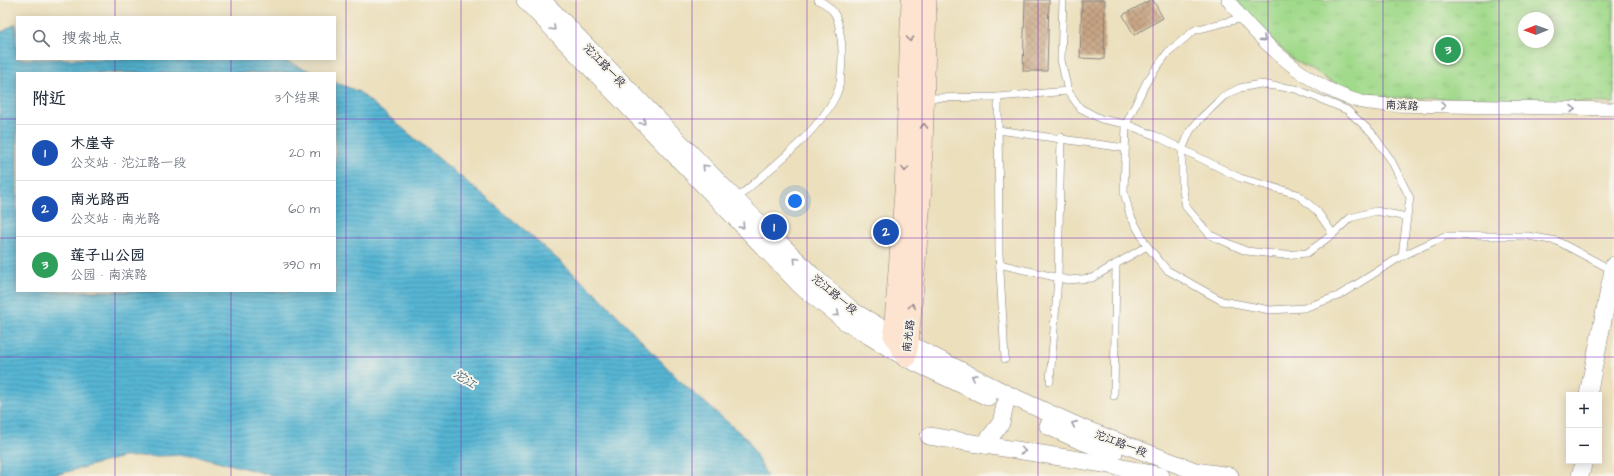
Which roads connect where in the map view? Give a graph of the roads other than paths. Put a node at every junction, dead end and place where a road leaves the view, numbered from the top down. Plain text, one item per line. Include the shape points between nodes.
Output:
1 (525, 0) edge
2 (542, 0) edge
3 (818, 0) edge
4 (911, 0) edge
5 (927, 0) edge
6 (1063, 0) edge
7 (1228, 0) edge
8 (1242, 18) junction
9 (1068, 91) junction
10 (998, 97) junction
11 (924, 98) junction
12 (1614, 109) edge
13 (1126, 124) junction
14 (998, 130) junction
15 (1061, 137) junction
16 (1125, 148) junction
17 (1182, 150) junction
18 (729, 203) junction
19 (1407, 217) junction
20 (1333, 234) junction
21 (1147, 246) junction
22 (1402, 256) junction
23 (1000, 264) junction
24 (1116, 264) junction
25 (1614, 269) edge
26 (1058, 278) junction
27 (1614, 323) edge
28 (902, 346) junction
29 (1005, 359) dead end
30 (1050, 381) dead end
31 (1589, 392) edge
32 (1600, 392) edge
33 (1114, 396) dead end
34 (1005, 405) junction
35 (929, 436) dead end
36 (984, 445) junction
37 (1145, 464) junction
38 (1572, 464) edge
39 (1583, 464) edge
40 (1195, 471) junction
41 (1161, 476) edge
42 (1175, 476) edge
43 (1230, 476) edge
44 (1570, 476) edge
45 (1580, 476) edge

1 -> 18 street, 沱江路一段
18 -> 2 street, 沱江路一段
3 - 18 lane via 829,5 838,18 843,50 838,93 813,130
4 -> 28 main road, 南光路 via 904,192
5 - 11 main road, 南光路
6 - 9 lane via 1061,60
7 - 8 street, 南滨路
8 -> 12 street, 南滨路 via 1292,66 1323,86 1362,102 1390,105
8 - 13 lane via 1195,30 1168,52 1147,81
9 - 10 lane
9 - 13 lane via 1080,108 1101,119
10 - 11 lane
10 - 14 lane
28 -> 11 main road, 南光路 via 922,188
13 - 16 lane
13 - 17 lane
14 - 15 lane
14 - 23 lane
15 - 16 lane
15 - 26 lane
16 - 21 lane via 1124,192 1130,215
17 - 19 lane via 1190,131 1224,96 1240,88 1260,84 1296,89 1347,110 1372,133 1391,160 1410,198
17 - 20 lane via 1240,178 1298,194 1317,211
17 - 20 lane via 1182,185 1186,207 1210,235 1246,251 1284,255 1307,252
28 -> 18 street, 沱江路一段 via 853,311
18 -> 28 street, 沱江路一段 via 801,286 846,322
19 - 20 lane via 1376,211 1350,218
19 - 22 lane
21 - 22 lane via 1167,270 1222,300 1270,310 1304,308 1338,296
21 - 24 lane
22 - 25 lane via 1445,236 1528,236 1557,241
23 - 26 lane
23 - 29 lane
24 - 26 lane via 1092,278
24 - 33 lane
25 - 31 street
26 - 30 lane
27 - 32 street
28 - 34 street, 沱江路一段
40 -> 28 street, 沱江路一段 via 1084,429
34 - 36 street via 1001,423
34 - 37 street, 沱江路一段 via 1079,440
35 - 36 street
36 -> 41 street
37 - 40 street
37 - 42 street, 沱江路一段
38 - 44 street
39 - 45 street
40 - 43 street, 沱江路一段

